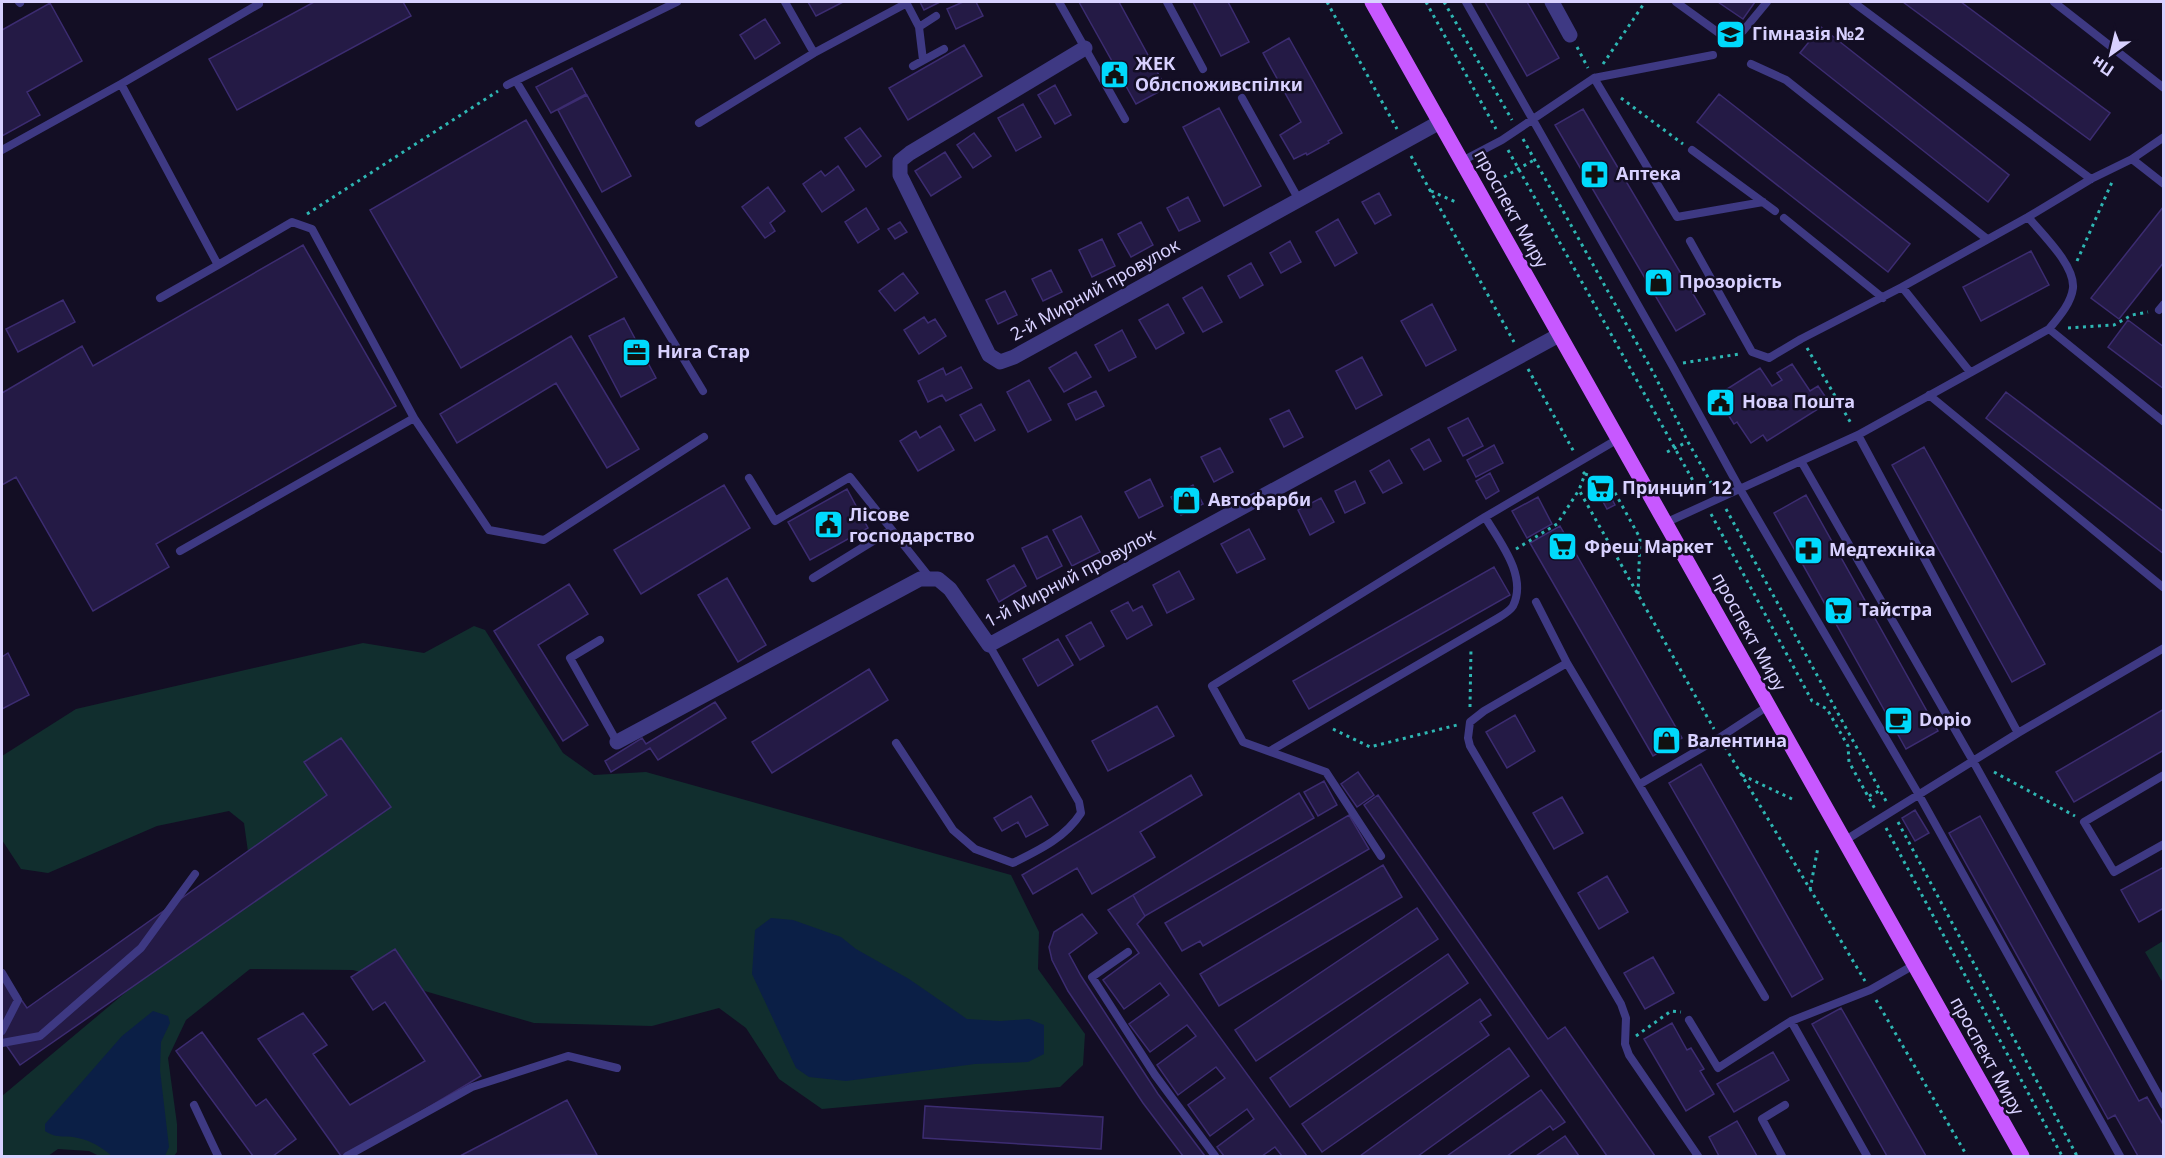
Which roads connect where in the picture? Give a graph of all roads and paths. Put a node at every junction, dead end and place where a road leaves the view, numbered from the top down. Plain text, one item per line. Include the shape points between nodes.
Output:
1 (258, 2) edge
2 (677, 2) edge
3 (785, 2) edge
4 (907, 2) edge
5 (1059, 2) edge
6 (1167, 2) edge
7 (1327, 2) edge
8 (1372, 2) edge
9 (1426, 2) edge
10 (1444, 2) edge
11 (1466, 2) edge
12 (1552, 2) edge
13 (1645, 2) edge
14 (1676, 2) edge
15 (1767, 2) edge
16 (1853, 2) edge
17 (2054, 2) edge
18 (936, 16) dead end
19 (918, 27) junction
20 (1743, 31) dead end
21 (1570, 35) joint
22 (1734, 44) dead end
23 (1085, 48) junction
24 (944, 49) dead end
25 (814, 53) junction
26 (1713, 55) dead end
27 (923, 60) junction
28 (1751, 64) dead end
29 (913, 66) dead end
30 (1203, 69) dead end
31 (1594, 78) junction
32 (512, 83) junction
33 (121, 84) junction
34 (2163, 88) edge
35 (1242, 98) dead end
36 (1620, 98) dead end
37 (1125, 119) dead end
38 (1533, 119) junction
39 (1440, 122) junction
40 (699, 123) dead end
41 (1517, 129) junction
42 (2163, 137) edge
43 (1502, 140) junction
44 (1404, 142) junction
45 (2, 150) edge
46 (1692, 150) joint
47 (2132, 159) junction
48 (1534, 160) junction
49 (1462, 161) junction
50 (2119, 165) junction
51 (1519, 170) junction
52 (1504, 177) dead end
53 (2091, 179) junction
54 (2163, 184) edge
55 (1430, 190) junction
56 (1299, 200) junction
57 (1458, 202) dead end
58 (1763, 202) junction
59 (1775, 212) dead end
60 (2028, 217) junction
61 (1784, 218) dead end
62 (292, 222) junction
63 (1987, 238) junction
64 (1689, 241) dead end
65 (218, 265) junction
66 (2071, 274) junction
67 (1902, 287) junction
68 (160, 298) dead end
69 (1883, 298) junction
70 (2161, 307) edge
71 (2049, 329) junction
72 (1559, 335) junction
73 (1801, 339) junction
74 (1752, 352) junction
75 (1521, 354) junction
76 (1672, 365) junction
77 (1970, 372) junction
78 (1654, 374) junction
79 (703, 391) dead end
80 (1929, 395) junction
81 (414, 418) junction
82 (2163, 422) edge
83 (1858, 435) junction
84 (704, 436) dead end
85 (1618, 439) junction
86 (1688, 442) junction
87 (1675, 449) junction
88 (1667, 452) dead end
89 (1801, 461) junction
90 (1579, 462) junction
91 (1584, 474) junction
92 (749, 478) dead end
93 (1740, 489) junction
94 (1579, 490) junction
95 (1720, 498) junction
96 (1706, 504) junction
97 (1485, 517) junction
98 (1665, 523) junction
99 (891, 530) junction
100 (180, 551) dead end
101 (1507, 554) junction
102 (813, 578) dead end
103 (931, 579) junction
104 (2163, 588) edge
105 (1638, 597) junction
106 (1536, 602) dead end
107 (1471, 634) junction
108 (600, 640) dead end
109 (989, 645) junction
110 (2163, 648) edge
111 (1567, 663) junction
112 (1768, 706) junction
113 (1320, 722) junction
114 (1470, 722) junction
115 (2018, 733) junction
116 (1719, 738) junction
117 (617, 742) joint
118 (896, 744) dead end
119 (1270, 751) junction
120 (1973, 761) junction
121 (1741, 775) junction
122 (2163, 775) edge
123 (1640, 784) junction
124 (1881, 790) junction
125 (1918, 795) junction
126 (1869, 796) junction
127 (1792, 799) dead end
128 (1892, 811) junction
129 (1881, 818) junction
130 (2084, 822) junction
131 (1844, 841) junction
132 (2163, 844) edge
133 (1818, 848) dead end
134 (1381, 856) dead end
135 (195, 874) dead end
136 (1810, 891) junction
137 (1128, 952) dead end
138 (1914, 965) junction
139 (2, 973) edge
140 (1870, 990) junction
141 (1766, 998) dead end
142 (1689, 1020) joint
143 (1791, 1022) junction
144 (2, 1030) edge
145 (2, 1043) edge
146 (1624, 1044) junction
147 (618, 1068) dead end
148 (194, 1105) dead end
149 (2163, 1105) edge
150 (1785, 1106) dead end
151 (218, 1156) edge
152 (347, 1156) edge
153 (1215, 1156) edge
154 (1698, 1156) edge
155 (1782, 1156) edge
156 (1867, 1156) edge
157 (1967, 1156) edge
158 (2022, 1156) edge
159 (2062, 1156) edge
160 (2077, 1156) edge
161 (2120, 1156) edge

1 - 33 lane
2 - 32 lane
3 - 25 lane
4 - 19 lane
4 - 25 lane
5 - 23 lane
6 - 30 lane
7 - 44 path
8 - 39 main road, проспект Миру
9 - 43 path
10 - 41 path
11 - 38 lane
12 - 21 street
13 - 31 path
14 - 22 lane
15 - 20 lane
16 - 53 lane
17 - 34 lane
18 - 19 lane
19 - 27 lane
21 - 31 path
23 - 37 lane
23 - 56 street, 2-й Мирний провулок via 900,161 900,175 989,355 1000,362 1014,357
24 - 27 lane
25 - 40 lane
26 - 31 lane
27 - 29 lane
28 - 63 lane via 1786,80
31 - 38 lane
31 - 58 lane via 1677,218
32 - 62 path
32 - 79 lane
33 - 45 lane
33 - 65 lane
35 - 56 lane
36 - 46 path
38 - 41 lane
38 - 76 lane
39 - 44 street, 2-й Мирний провулок
39 - 49 main road, проспект Миру
41 - 43 lane
41 - 48 path
42 - 47 lane
43 - 49 lane
43 - 51 path
44 - 55 path
44 - 56 street, 2-й Мирний провулок
46 - 58 lane
47 - 50 lane
47 - 54 lane
48 - 51 path
48 - 78 path
49 - 72 main road, проспект Миру
50 - 53 lane
50 - 66 path
51 - 52 path
51 - 87 path
53 - 60 lane
55 - 57 path
55 - 75 path
58 - 59 lane
60 - 63 lane
60 - 66 lane
61 - 69 lane
62 - 65 lane
62 - 81 lane via 312,229
63 - 67 lane
64 - 74 lane
65 - 68 lane
66 - 71 lane via 2073,289 2068,304
67 - 69 lane
67 - 77 lane
69 - 73 lane
70 - 71 path via 2114,325
71 - 77 lane
71 - 82 lane
72 - 75 street, 1-й Мирний провулок
72 - 85 main road, проспект Миру
73 - 74 lane via 1768,358
73 - 83 path
74 - 76 path
75 - 90 path
75 - 109 street, 1-й Мирний провулок
76 - 78 path
76 - 93 lane
77 - 80 lane
78 - 86 path
80 - 83 lane
80 - 104 lane
81 - 84 lane via 489,530 544,540
81 - 100 lane
83 - 89 lane
83 - 115 lane
85 - 90 lane
85 - 98 main road, проспект Миру
86 - 87 path
86 - 95 path
87 - 88 path
87 - 96 path
89 - 93 lane
89 - 120 lane
90 - 91 path
90 - 97 lane
91 - 94 path
91 - 105 path via 1609,482 1640,538
92 - 99 lane via 775,521 850,477
93 - 95 lane
93 - 125 lane
94 - 101 path via 1557,524
94 - 105 path
95 - 96 lane
95 - 124 path
96 - 98 lane
96 - 126 path via 1812,701 1827,709 1848,746 1849,762
97 - 101 lane
97 - 119 lane via 1212,686 1243,742
98 - 112 main road, проспект Миру
99 - 102 lane
99 - 103 lane
101 - 107 lane via 1516,580 1512,608
103 - 109 street, 1-й Мирний провулок via 938,579 950,589
103 - 117 street via 920,579
105 - 116 path
106 - 111 lane
107 - 113 lane
107 - 114 path
108 - 117 lane via 570,658
109 - 118 lane via 1079,802 1081,813 1074,824 1061,837 1013,862 975,849 953,830
110 - 115 lane
111 - 114 lane
111 - 123 lane
112 - 116 lane
112 - 131 main road, проспект Миру
113 - 114 path via 1370,747
113 - 119 lane
114 - 146 lane via 1470,746 1621,1004 1626,1018
115 - 120 lane
116 - 121 path
116 - 123 lane
119 - 134 lane via 1326,772
120 - 125 lane
120 - 130 path
120 - 149 lane
121 - 127 path
121 - 136 path
122 - 130 lane
123 - 141 lane
124 - 126 path
124 - 128 path
125 - 128 lane
125 - 161 lane
126 - 129 path
128 - 129 lane
128 - 160 path
129 - 131 lane
129 - 159 path
130 - 132 lane via 2114,872
131 - 138 main road, проспект Миру
133 - 136 path
135 - 145 lane via 141,948 40,1036
136 - 140 path
137 - 153 lane via 1092,976 1155,1076
138 - 140 lane
138 - 158 main road, проспект Миру
139 - 144 lane via 18,1000
140 - 143 lane
140 - 157 path
142 - 143 lane via 1718,1068
142 - 146 path via 1680,1011 1671,1011
143 - 156 lane
146 - 154 lane
147 - 152 lane via 568,1056 483,1083
148 - 151 lane
150 - 155 lane via 1762,1119

